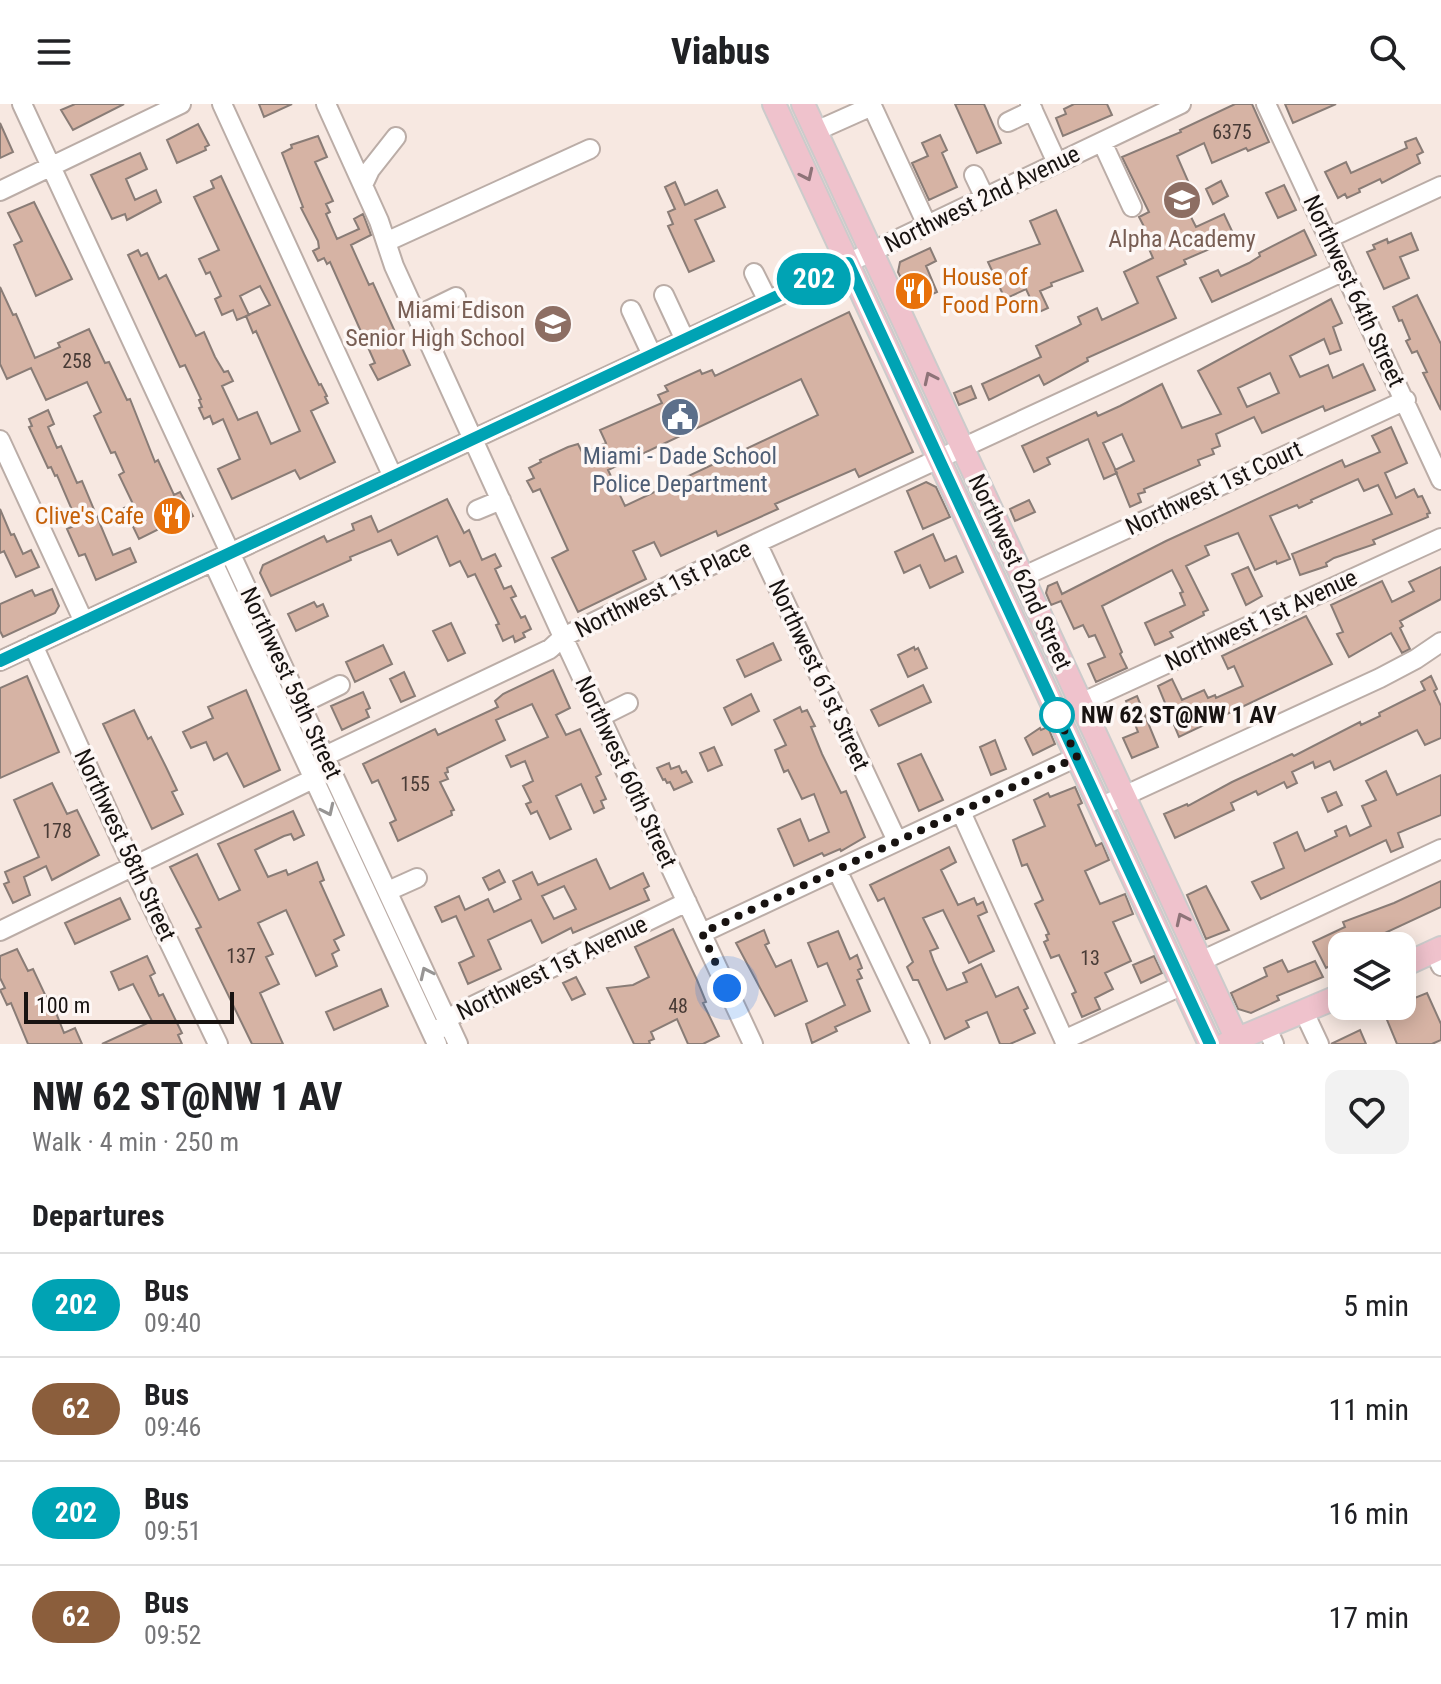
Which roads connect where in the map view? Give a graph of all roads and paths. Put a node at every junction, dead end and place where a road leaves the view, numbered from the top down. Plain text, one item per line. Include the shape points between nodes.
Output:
1 (22, 104) edge
2 (181, 104) edge
3 (222, 104) edge
4 (326, 104) edge
5 (774, 104) edge
6 (803, 104) edge
7 (1181, 104) edge
8 (1266, 104) edge
9 (875, 105) edge
10 (1031, 107) edge
11 (1008, 122) dead end
12 (816, 131) junction
13 (396, 137) dead end
14 (1102, 142) junction
15 (590, 149) dead end
16 (1057, 163) junction
17 (51, 166) junction
18 (974, 175) dead end
19 (363, 185) junction
20 (1441, 186) edge
21 (0, 191) edge
22 (985, 198) junction
23 (1132, 207) dead end
24 (927, 225) junction
25 (1329, 238) junction
26 (386, 242) junction
27 (871, 252) junction
28 (848, 263) junction
29 (1344, 271) junction
30 (754, 273) dead end
31 (664, 295) dead end
32 (456, 297) dead end
33 (768, 301) junction
34 (631, 310) dead end
35 (417, 316) junction
36 (685, 340) junction
37 (652, 355) junction
38 (1406, 400) junction
39 (0, 440) edge
40 (473, 440) junction
41 (963, 449) junction
42 (938, 460) junction
43 (393, 477) junction
44 (1441, 480) edge
45 (501, 500) junction
46 (477, 510) dead end
47 (1441, 538) edge
48 (757, 543) junction
49 (231, 553) junction
50 (213, 562) junction
51 (1022, 577) junction
52 (84, 622) junction
53 (563, 637) junction
54 (1441, 642) edge
55 (33, 645) junction
56 (1, 658) edge
57 (340, 685) dead end
58 (628, 703) dead end
59 (1081, 703) junction
60 (301, 704) junction
61 (600, 717) junction
62 (325, 756) junction
63 (1077, 757) junction
64 (313, 779) junction
65 (1125, 797) junction
66 (1100, 807) junction
67 (961, 812) junction
68 (897, 841) junction
69 (1441, 849) edge
70 (133, 867) junction
71 (837, 870) junction
72 (417, 878) dead end
73 (388, 891) junction
74 (687, 902) junction
75 (1242, 920) dead end
76 (0, 931) edge
77 (702, 933) junction
78 (1251, 938) junction
79 (1439, 955) edge
80 (1201, 961) junction
81 (1416, 962) edge
82 (1183, 985) junction
83 (1328, 1001) edge
84 (1304, 1012) junction
85 (447, 1019) junction
86 (1271, 1036) edge
87 (1065, 1042) edge
88 (433, 1043) edge
89 (1234, 1043) edge
90 (218, 1044) edge
91 (458, 1044) edge
92 (753, 1044) edge
93 (920, 1044) edge
94 (1210, 1044) edge
95 (1319, 1044) edge

1 - 17 street, Northwest 59th Street
2 - 17 street
3 - 43 street
4 - 19 street, Northwest 60th Street
5 -> 28 main road, Northwest 62nd Street
6 - 12 main road, Northwest 62nd Street
7 - 14 street, Northwest 2nd Avenue
8 - 25 street, Northwest 64th Street
9 - 12 street
9 - 24 street
10 - 11 street
10 - 16 street
12 - 27 main road, Northwest 62nd Street
13 - 19 street
14 - 16 street, Northwest 2nd Avenue
14 - 23 street
15 - 26 street
16 - 22 street, Northwest 2nd Avenue
17 - 21 street
17 - 49 street, Northwest 59th Street via 206,519
18 - 22 street
19 - 26 street, Northwest 60th Street
20 - 25 street
22 - 24 street, Northwest 2nd Avenue
24 - 27 street, Northwest 2nd Avenue
25 - 29 street, Northwest 64th Street
26 - 35 street, Northwest 60th Street
27 - 28 street, Northwest 2nd Avenue
41 -> 27 main road, Northwest 62nd Street
28 - 33 street, Northwest 2nd Avenue
28 - 42 main road, Northwest 62nd Street
29 - 38 street, Northwest 64th Street
29 - 41 street, Northwest 1st Place
30 - 33 street
31 - 36 street
32 - 35 street
33 - 36 street, Northwest 2nd Avenue
34 - 37 street
35 - 40 street, Northwest 60th Street via 448,403
36 - 37 street, Northwest 2nd Avenue
37 - 40 street, Northwest 2nd Avenue
38 - 44 street, Northwest 64th Street
38 - 51 street, Northwest 1st Court
39 - 52 street
40 - 43 street, Northwest 2nd Avenue
40 - 45 street, Northwest 60th Street
41 - 42 street, Northwest 1st Place
41 - 51 main road, Northwest 62nd Street
42 - 48 street, Northwest 1st Place via 883,494
42 - 63 main road, Northwest 62nd Street via 1011,630
43 - 49 street, Northwest 2nd Avenue
45 - 46 street
45 - 53 street, Northwest 60th Street
47 - 59 street, Northwest 1st Avenue via 1147,666
48 - 53 street, Northwest 1st Place
48 - 68 street, Northwest 61st Street
49 - 50 street, Northwest 2nd Avenue
49 - 60 street, Northwest 59th Street
50 - 52 street, Northwest 2nd Avenue
50 - 64 street, Northwest 59th Street
51 - 59 main road, Northwest 62nd Street
52 - 55 street, Northwest 2nd Avenue
53 - 61 street, Northwest 60th Street
53 - 62 street, Northwest 1st Place via 550,649
54 - 65 street via 1380,678
55 - 56 street, Northwest 2nd Avenue
55 - 70 street, Northwest 58th Street
57 - 60 street
58 - 61 street
59 - 65 main road, Northwest 62nd Street
60 - 62 street, Northwest 59th Street
61 - 74 street, Northwest 60th Street
62 - 64 street
62 - 73 street, Northwest 59th Street
63 - 66 main road, Northwest 62nd Street
63 - 67 street
64 - 70 street
64 -> 88 street, Northwest 59th Street
65 - 66 street
80 -> 65 main road, Northwest 62nd Street
66 - 82 main road, Northwest 62nd Street
67 - 68 street
67 - 87 street
68 - 71 street
69 - 78 street
70 - 76 street
70 - 90 street, Northwest 58th Street
71 - 77 street
71 - 93 street
72 - 73 street
85 -> 73 street, Northwest 59th Street
74 - 77 street, Northwest 60th Street
74 - 85 street, Northwest 1st Avenue
75 - 78 street
77 - 92 street, Northwest 60th Street
78 - 80 street
79 - 81 main road
80 - 89 main road, Northwest 62nd Street
82 - 87 street
82 - 94 main road, Northwest 62nd Street
83 - 84 main road
84 - 86 main road
84 - 95 street
85 - 88 street, Northwest 1st Avenue
85 - 91 street, Northwest 59th Street
86 - 89 main road

